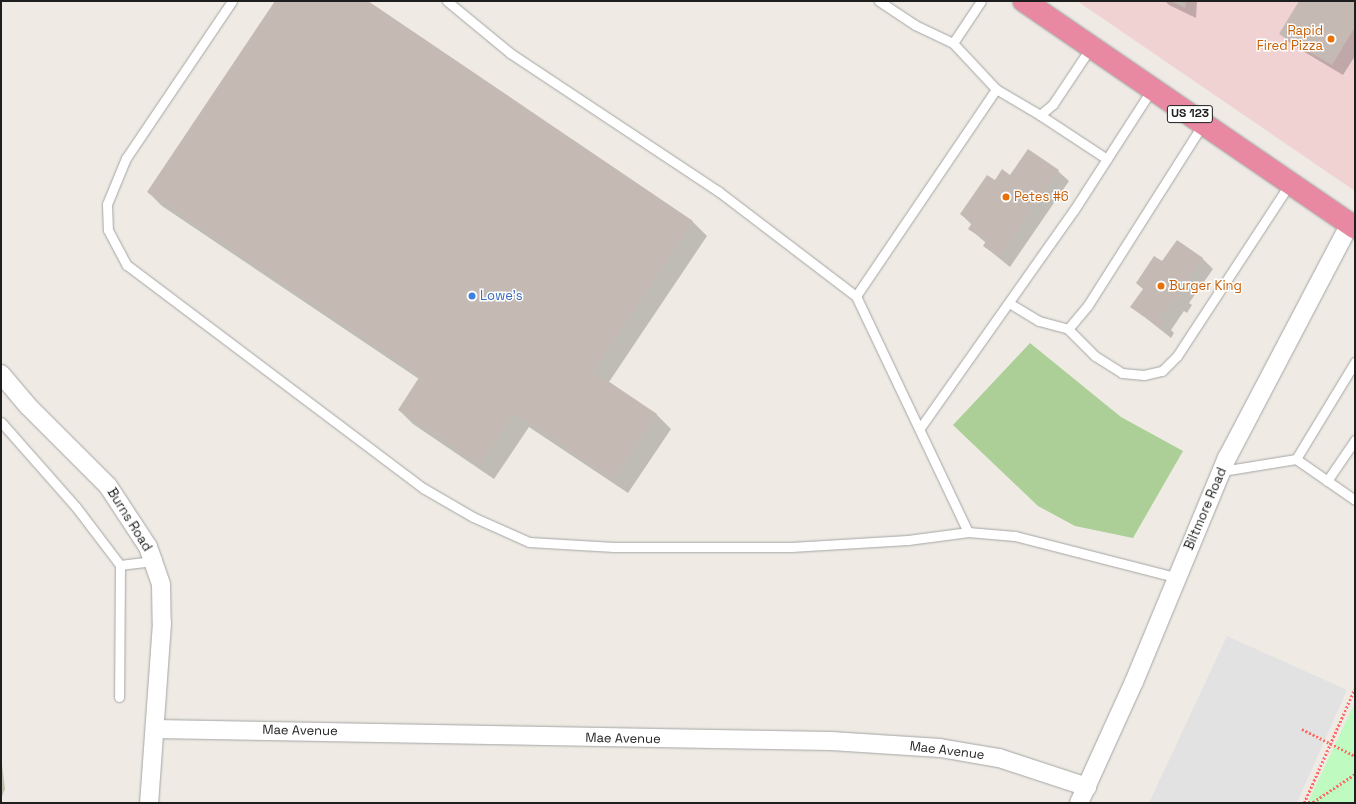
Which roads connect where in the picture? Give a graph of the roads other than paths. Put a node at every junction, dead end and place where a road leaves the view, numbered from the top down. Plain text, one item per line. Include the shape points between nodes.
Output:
1 (232, 1) edge
2 (447, 1) edge
3 (879, 1) edge
4 (981, 1) edge
5 (1024, 1) edge
6 (953, 43) junction
7 (1091, 47) junction
8 (996, 89) junction
9 (1152, 89) junction
10 (1040, 115) junction
11 (1203, 124) junction
12 (1107, 159) junction
13 (1290, 183) junction
14 (1353, 222) edge
15 (856, 296) junction
16 (1009, 303) junction
17 (1068, 329) junction
18 (1355, 362) edge
19 (4, 384) edge
20 (1, 422) edge
21 (920, 428) junction
22 (1355, 440) edge
23 (1296, 459) junction
24 (1222, 471) junction
25 (1327, 481) junction
26 (1355, 500) edge
27 (968, 532) junction
28 (153, 561) junction
29 (120, 565) junction
30 (1178, 578) junction
31 (119, 697) dead end
32 (155, 729) junction
33 (1083, 795) edge
34 (149, 803) edge

1 - 27 lane via 126,158 107,204 108,230 127,264 424,488 473,517 529,542 614,547 791,547 908,540
2 - 15 lane via 510,53 718,191
3 - 6 lane via 915,26
4 - 6 lane
5 - 7 highway, US 123
6 - 8 lane
7 - 9 highway, US 123
7 - 10 lane via 1053,104
8 - 10 lane
8 - 15 lane
9 - 11 highway, US 123
9 - 12 lane
10 - 12 lane
11 - 13 highway, US 123
11 - 17 lane via 1088,305
12 - 16 lane
13 - 14 highway, US 123
13 - 17 lane via 1177,356 1162,371 1144,375 1122,373 1095,356
14 - 24 street, Biltmore Road
15 - 21 lane
16 - 17 lane via 1039,321
16 - 21 lane
18 - 23 lane
19 - 28 street, Burns Road via 108,486 148,547
20 - 29 lane via 76,507
21 - 27 lane
22 - 25 lane
23 - 24 lane
23 - 25 lane
24 - 30 street, Biltmore Road
25 - 26 lane
27 - 30 lane via 1015,536
28 - 29 lane
28 - 32 street, Burns Road via 161,584 162,623
29 - 31 lane
30 - 33 street, Biltmore Road
32 - 33 street, Mae Avenue via 830,741 940,748 999,758
32 - 34 street, Burns Road

